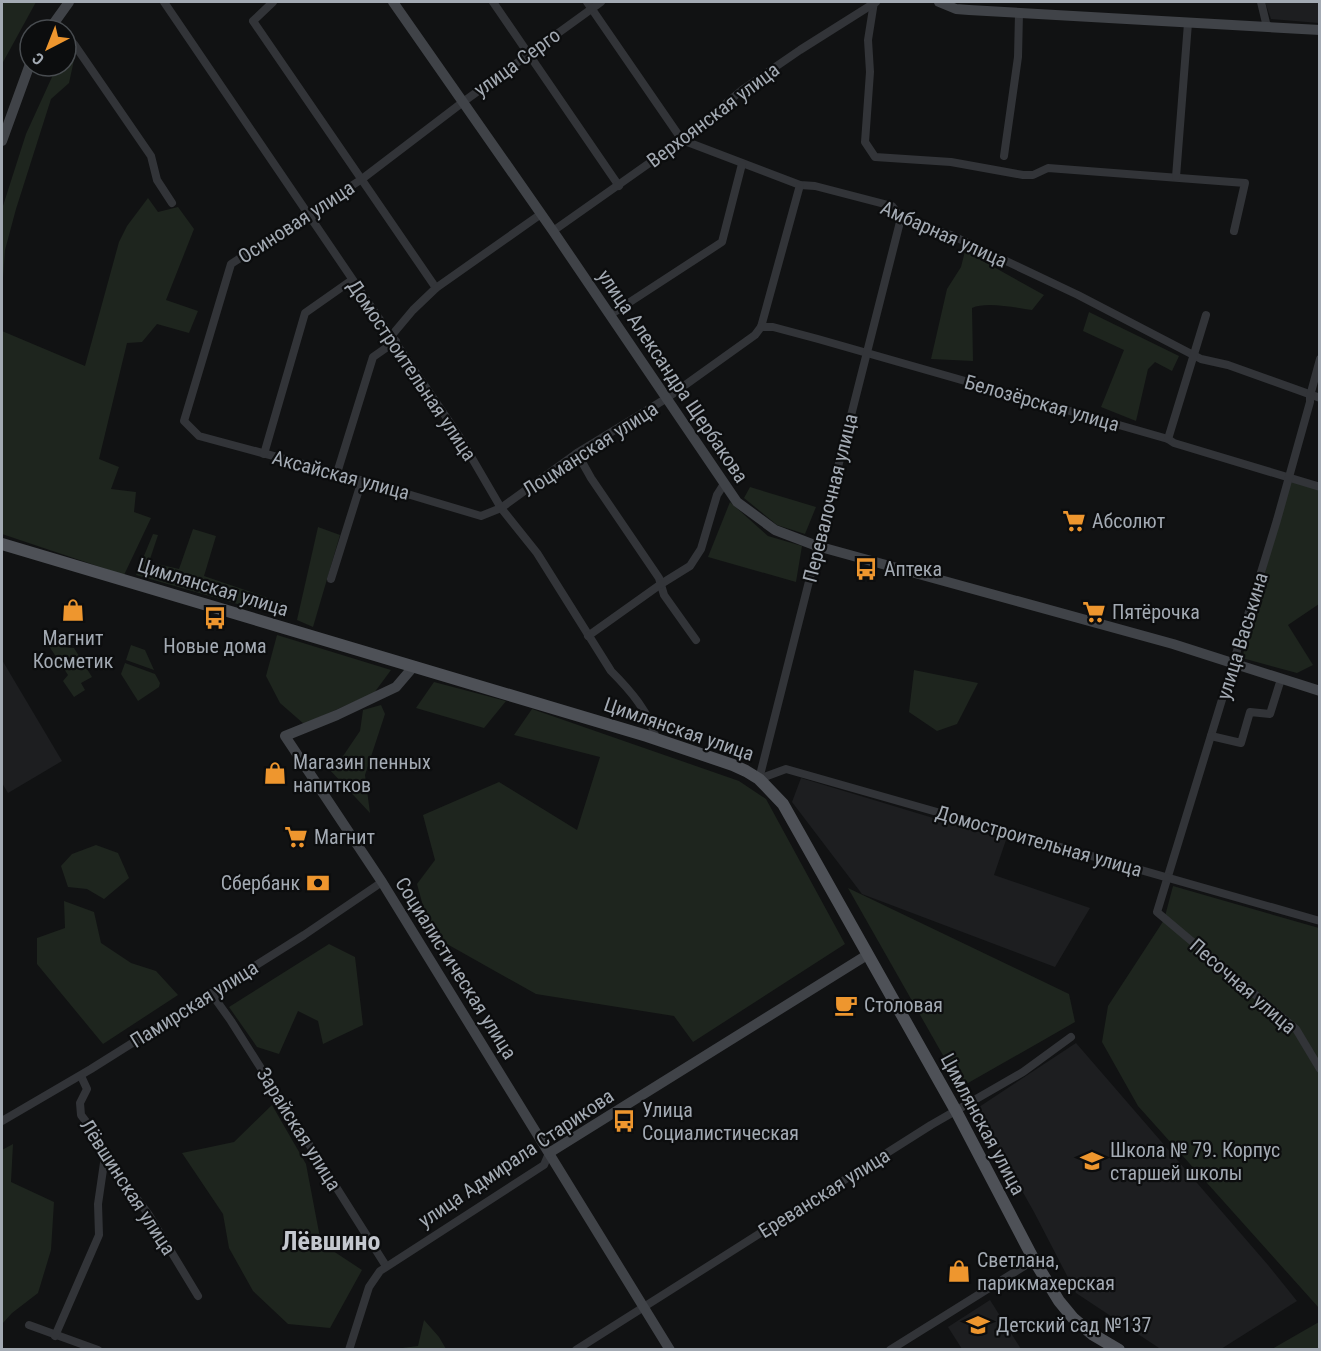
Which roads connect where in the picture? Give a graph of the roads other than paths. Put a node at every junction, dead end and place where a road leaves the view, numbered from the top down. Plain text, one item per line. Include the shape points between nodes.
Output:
1 (69, 2) edge
2 (164, 2) edge
3 (273, 2) edge
4 (393, 2) edge
5 (493, 2) edge
6 (601, 2) edge
7 (875, 2) edge
8 (939, 2) edge
9 (1261, 2) edge
10 (590, 5) edge
11 (1019, 13) junction
12 (58, 18) edge
13 (1188, 23) junction
14 (1267, 27) junction
15 (1320, 30) edge
16 (78, 50) edge
17 (529, 53) junction
18 (25, 78) edge
19 (463, 102) junction
20 (682, 140) junction
21 (2, 141) edge
22 (1004, 156) dead end
23 (742, 164) junction
24 (1176, 177) junction
25 (362, 179) junction
26 (800, 184) junction
27 (619, 186) junction
28 (172, 203) dead end
29 (308, 213) junction
30 (541, 214) junction
31 (901, 218) junction
32 (553, 231) junction
33 (1234, 231) dead end
34 (352, 280) junction
35 (436, 288) junction
36 (610, 315) junction
37 (1206, 315) dead end
38 (761, 327) junction
39 (394, 338) junction
40 (866, 354) junction
41 (1193, 354) junction
42 (1320, 359) edge
43 (1310, 396) junction
44 (667, 398) junction
45 (1320, 398) edge
46 (184, 422) joint
47 (1168, 439) junction
48 (577, 453) junction
49 (264, 454) junction
50 (337, 473) junction
51 (1289, 477) junction
52 (362, 480) junction
53 (724, 484) junction
54 (1320, 487) edge
55 (501, 508) junction
56 (2, 544) edge
57 (818, 546) junction
58 (331, 579) dead end
59 (661, 584) junction
60 (588, 636) junction
61 (696, 640) dead end
62 (1232, 664) junction
63 (414, 666) junction
64 (1281, 679) junction
65 (1320, 691) edge
66 (1211, 736) junction
67 (656, 739) junction
68 (759, 778) junction
69 (1168, 877) junction
70 (382, 882) junction
71 (1157, 912) joint
72 (1320, 921) edge
73 (867, 955) junction
74 (212, 993) junction
75 (1071, 1037) dead end
76 (1320, 1069) edge
77 (81, 1076) junction
78 (956, 1111) junction
79 (2, 1121) edge
80 (549, 1153) junction
81 (105, 1156) junction
82 (1034, 1260) junction
83 (386, 1266) junction
84 (198, 1296) dead end
85 (643, 1306) junction
86 (29, 1325) dead end
87 (55, 1336) junction
88 (98, 1350) edge
89 (349, 1350) edge
90 (576, 1350) edge
91 (670, 1350) edge
92 (890, 1350) edge
93 (1119, 1350) edge

1 - 12 street
2 - 29 street, Домостроительная улица
3 - 25 street via 253,21
4 - 19 street, улица Александра Щербакова
5 - 17 street
6 - 10 street, улица Серго
7 - 20 street, Верхоянская улица via 742,90
7 - 24 street via 868,40 865,142 875,157 951,162 1023,175 1048,168
8 - 11 street via 956,9
9 - 14 street
10 - 17 street, улица Серго
10 - 20 street
11 - 13 street
11 - 22 street via 1018,57
13 - 14 street
13 - 24 street
14 - 15 street
16 - 28 street via 151,156 157,180
17 - 19 street, улица Серго
17 - 27 street
18 - 21 street
19 - 25 street, Осиновая улица
19 - 30 street, улица Александра Щербакова
20 - 23 street, Амбарная улица
20 - 27 street, Верхоянская улица
23 - 26 street, Амбарная улица
23 - 36 street via 722,242
24 - 33 street via 1245,183
25 - 29 street, Осиновая улица
25 - 35 street
26 - 31 street, Амбарная улица via 892,206
26 - 38 street
27 - 32 street, Верхоянская улица
29 - 34 street, Домостроительная улица
29 - 46 street, Осиновая улица via 231,264
30 - 32 street, улица Александра Щербакова
30 - 35 street
31 - 40 street, Перевалочная улица
31 - 41 street, Амбарная улица via 951,235
32 - 36 street, улица Александра Щербакова
34 - 39 street, Домостроительная улица
34 - 49 street via 305,313
35 - 39 street via 413,310
36 - 44 street, улица Александра Щербакова
37 - 41 street
38 - 40 street, Белозёрская улица
38 - 44 street, Лоцманская улица
39 - 50 street via 373,357
39 - 55 street, Домостроительная улица
40 - 47 street, Белозёрская улица
40 - 57 street, Перевалочная улица
41 - 43 street, Амбарная улица
41 - 47 street
42 - 43 street, улица Васькина
43 - 45 street, Амбарная улица
43 - 51 street, улица Васькина
44 - 48 street, Лоцманская улица
44 - 53 street, улица Александра Щербакова
46 - 49 street, Аксайская улица via 199,436
47 - 51 street, Белозёрская улица
48 - 55 street, Лоцманская улица
48 - 59 street
49 - 50 street, Аксайская улица
50 - 52 street, Аксайская улица
51 - 54 street, Белозёрская улица
51 - 62 street, улица Васькина
52 - 55 street, Аксайская улица via 481,516
52 - 58 street
53 - 57 street, улица Александра Щербакова via 737,502 775,530
53 - 59 street via 701,549 690,567
55 - 60 street, Домостроительная улица via 537,553
56 - 63 main road, Цимлянская улица
57 - 62 street, улица Александра Щербакова via 1173,644
57 - 68 street, Перевалочная улица
59 - 60 street
59 - 61 street via 664,595
60 - 67 street, Домостроительная улица via 653,725
62 - 64 street, улица Александра Щербакова
62 - 66 street, улица Васькина
63 - 67 main road, Цимлянская улица
63 - 70 street, Социалистическая улица via 396,687 285,736
64 - 65 street, улица Александра Щербакова
64 - 66 street via 1270,714 1250,712 1241,743
66 - 69 street, улица Васькина
67 - 68 main road, Цимлянская улица
68 - 69 street, Домостроительная улица via 786,769
68 - 73 main road, Цимлянская улица via 783,804
69 - 71 street, улица Васькина
69 - 72 street, Домостроительная улица
70 - 74 street, Памирская улица via 362,891
70 - 80 street, Социалистическая улица
71 - 76 street, Песочная улица via 1296,1029
73 - 78 main road, Цимлянская улица
73 - 80 street, улица Адмирала Старикова
74 - 77 street, Памирская улица
74 - 83 street, Зарайская улица
75 - 78 street, Ереванская улица via 1023,1072
77 - 79 street, Памирская улица
77 - 81 street, Лёвшинская улица via 87,1089 80,1103 81,1114
78 - 82 main road, Цимлянская улица
78 - 85 street, Ереванская улица
80 - 83 street, улица Адмирала Старикова via 544,1165
80 - 85 street, Социалистическая улица
81 - 84 street, Лёвшинская улица via 149,1215
81 - 87 street via 98,1204 99,1235
82 - 92 street
82 - 93 main road, Цимлянская улица via 1073,1318
83 - 89 street, улица Адмирала Старикова via 369,1287
85 - 90 street, Ереванская улица
85 - 91 street, Социалистическая улица
86 - 87 street
87 - 88 street

